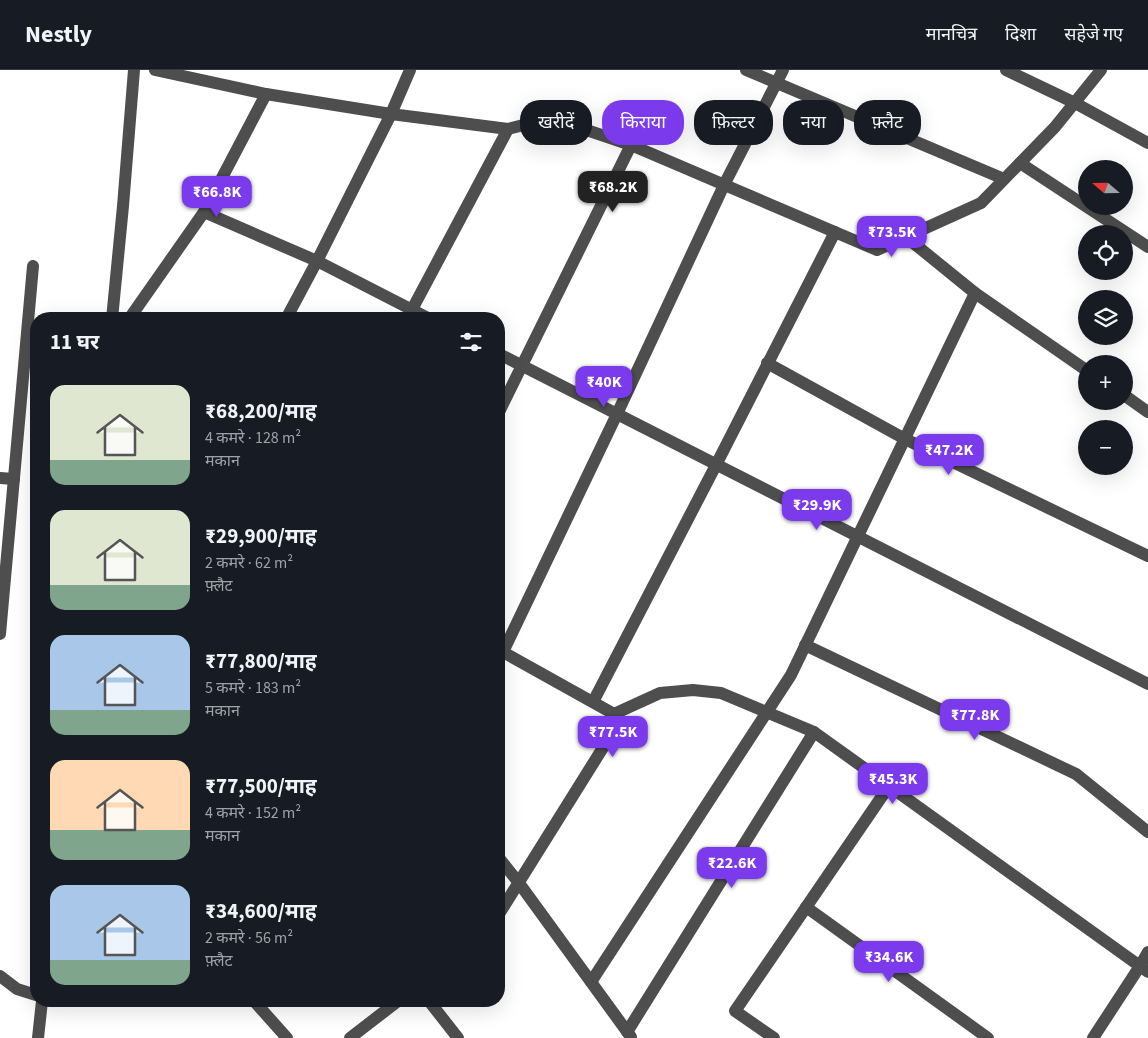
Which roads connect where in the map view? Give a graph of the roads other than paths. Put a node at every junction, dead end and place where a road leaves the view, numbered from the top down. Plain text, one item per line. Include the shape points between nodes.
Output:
1 (134, 70) edge
2 (155, 70) edge
3 (410, 70) edge
4 (746, 70) edge
5 (783, 70) edge
6 (1006, 70) edge
7 (1101, 70) edge
8 (776, 83) junction
9 (266, 94) junction
10 (1075, 103) junction
11 (391, 114) junction
12 (508, 129) junction
13 (602, 135) edge
14 (1148, 143) edge
15 (631, 145) joint
16 (1020, 163) junction
17 (1004, 179) junction
18 (724, 185) junction
19 (204, 212) junction
20 (834, 232) junction
21 (906, 237) junction
22 (1148, 247) edge
23 (317, 261) junction
24 (33, 266) dead end
25 (975, 293) junction
26 (113, 312) edge
27 (134, 312) edge
28 (290, 312) edge
29 (406, 312) edge
30 (410, 312) edge
31 (505, 357) edge
32 (768, 363) junction
33 (1078, 364) edge
34 (522, 366) junction
35 (505, 400) edge
36 (1133, 402) edge
37 (1148, 412) edge
38 (617, 414) junction
39 (905, 439) junction
40 (716, 464) junction
41 (0, 478) edge
42 (14, 479) junction
43 (858, 536) junction
44 (1148, 556) edge
45 (0, 634) edge
46 (505, 643) edge
47 (806, 645) junction
48 (505, 653) edge
49 (1148, 684) edge
50 (593, 702) junction
51 (767, 713) junction
52 (614, 714) junction
53 (814, 732) junction
54 (889, 786) junction
55 (1148, 832) edge
56 (505, 866) edge
57 (518, 883) junction
58 (505, 904) edge
59 (806, 907) junction
60 (1148, 952) edge
61 (1144, 969) edge
62 (0, 976) edge
63 (591, 982) junction
64 (30, 994) edge
65 (36, 1007) edge
66 (259, 1007) edge
67 (390, 1007) edge
68 (434, 1007) edge
69 (629, 1035) edge
70 (38, 1038) edge
71 (287, 1038) edge
72 (350, 1038) edge
73 (458, 1038) edge
74 (774, 1038) edge
75 (988, 1038) edge
76 (1093, 1038) edge

1 - 26 street
2 - 9 street
3 - 11 street
4 - 8 street
5 - 8 street
6 - 10 street
7 - 10 street
8 - 17 street
8 - 18 street
9 - 11 street
9 - 19 street
10 - 14 street
10 - 16 street
11 - 12 street
11 - 23 street
12 - 13 street via 551,118
12 - 30 street
15 - 18 street
15 - 34 street
16 - 17 street
16 - 22 street
17 - 21 street via 980,203
18 - 20 street
18 - 38 street
19 - 23 street
19 - 27 street
20 - 21 street via 877,250
20 - 32 street
21 - 25 street
23 - 28 street
23 - 29 street
24 - 42 street
25 - 33 street
25 - 39 street
31 - 34 street
32 - 39 street
32 - 40 street
34 - 35 street
34 - 38 street
36 - 37 street
38 - 40 street
38 - 46 street
39 - 43 street
39 - 44 street
40 - 43 street
40 - 50 street
41 - 42 street
42 - 45 street
43 - 47 street
43 - 49 street
47 - 51 street
47 - 55 street via 1076,774
48 - 50 street
50 - 52 street
51 - 52 street via 721,693 693,690 660,693
51 - 53 street
51 - 63 street
52 - 57 street via 619,722
53 - 54 street
53 - 69 street
54 - 59 street
54 - 61 street
56 - 57 street
57 - 58 street
57 - 63 street
59 - 74 street via 734,1011
59 - 75 street
60 - 61 street
61 - 76 street
62 - 64 street
63 - 69 street
65 - 70 street
66 - 71 street
67 - 72 street
68 - 73 street

